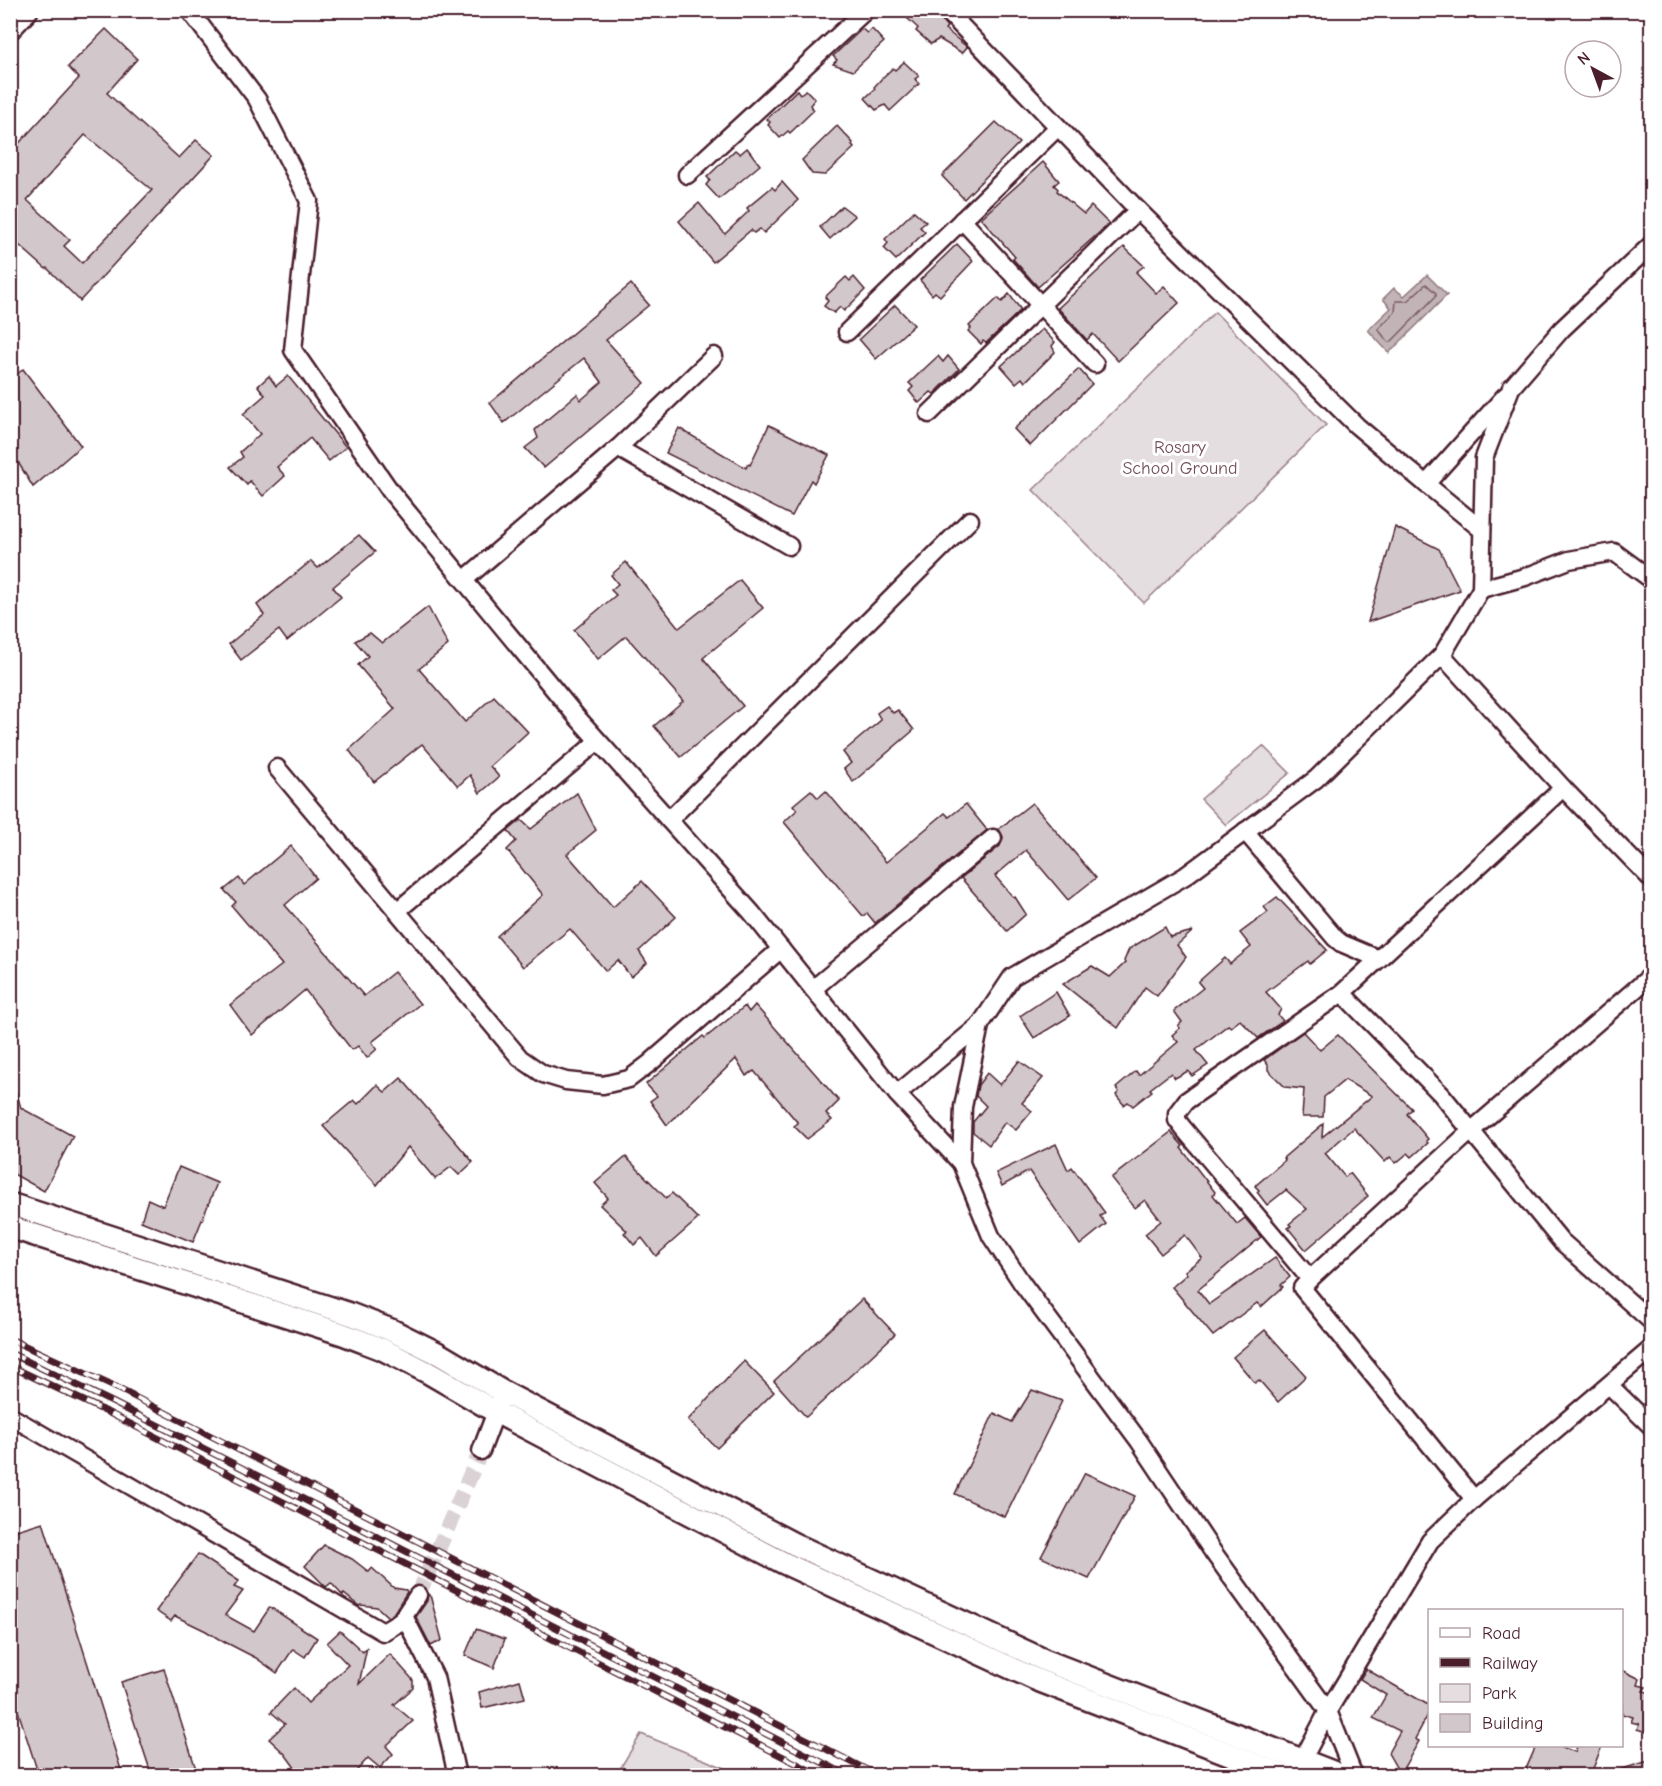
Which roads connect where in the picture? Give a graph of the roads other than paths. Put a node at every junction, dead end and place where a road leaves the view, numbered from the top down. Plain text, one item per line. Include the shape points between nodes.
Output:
1 (27, 10) edge
2 (189, 10) edge
3 (866, 10) edge
4 (946, 10) edge
5 (10, 28) edge
6 (1058, 127) junction
7 (687, 175) dead end
8 (1138, 210) junction
9 (962, 220) junction
10 (1652, 244) edge
11 (1041, 305) junction
12 (847, 332) dead end
13 (714, 356) dead end
14 (1095, 364) dead end
15 (1511, 388) junction
16 (929, 414) dead end
17 (618, 448) junction
18 (1426, 484) junction
19 (970, 520) dead end
20 (1482, 530) junction
21 (789, 546) dead end
22 (464, 580) junction
23 (1652, 580) edge
24 (1481, 589) junction
25 (1442, 655) junction
26 (598, 741) junction
27 (277, 768) dead end
28 (1563, 788) junction
29 (669, 820) junction
30 (1245, 831) junction
31 (993, 838) dead end
32 (1652, 879) edge
33 (397, 911) junction
34 (781, 949) junction
35 (1379, 959) junction
36 (1652, 975) edge
37 (813, 989) junction
38 (1342, 993) junction
39 (980, 1025) junction
40 (897, 1094) junction
41 (1471, 1131) junction
42 (961, 1163) junction
43 (10, 1204) edge
44 (10, 1227) edge
45 (1310, 1279) junction
46 (1652, 1322) edge
47 (1652, 1348) edge
48 (1609, 1385) junction
49 (503, 1392) junction
50 (496, 1412) junction
51 (10, 1416) edge
52 (1652, 1426) edge
53 (481, 1451) tunnel mouth
54 (1474, 1499) junction
55 (418, 1595) tunnel mouth
56 (404, 1616) junction
57 (1328, 1711) junction
58 (1299, 1767) edge
59 (457, 1776) edge
60 (1286, 1776) edge
61 (1343, 1776) edge
62 (1354, 1776) edge

1 - 5 main road
2 - 22 street via 258,99 309,201 293,350 391,492
3 - 7 street
4 - 6 street
6 - 8 street
6 - 9 street
8 - 11 street
8 - 18 street via 1357,426
9 - 11 street
9 - 12 street
10 - 15 street via 1562,329
11 - 14 street
11 - 16 street
13 - 17 street
15 - 18 street
15 - 20 street via 1484,458
17 - 21 street
17 - 22 street
18 - 20 street
19 - 29 street
20 - 24 street
22 - 26 street
23 - 24 street via 1614,552 1569,560
24 - 25 street
25 - 28 street
25 - 30 street via 1316,779
26 - 29 street
26 - 33 street
27 - 33 street
28 - 32 street
28 - 35 street
29 - 34 street
30 - 35 street via 1335,938
30 - 39 street via 1185,876 1011,977
31 - 37 street
33 - 34 street via 520,1058 543,1074 603,1085 629,1078 650,1064
34 - 37 street
35 - 38 street
36 - 41 street
37 - 40 street
38 - 41 street via 1441,1094
38 - 45 street via 1186,1101 1177,1113 1183,1128
39 - 40 street
39 - 42 street via 963,1107
40 - 42 street
41 - 45 street
41 - 46 street via 1562,1240
42 - 57 street via 991,1236 1022,1283 1139,1441 1213,1552
43 - 49 main road via 350,1314 429,1349
44 - 50 main road via 343,1334 382,1349
45 - 54 street via 1302,1288
47 - 48 street
48 - 52 street
48 - 54 street
49 - 50 street
49 - 58 main road via 794,1544 1044,1660
50 - 53 street
50 - 60 main road via 784,1563 1035,1679
51 - 56 street via 383,1632
54 - 57 street via 1430,1541
55 - 56 street
56 - 59 street via 435,1677
57 - 58 street
57 - 62 street
58 - 61 main road

